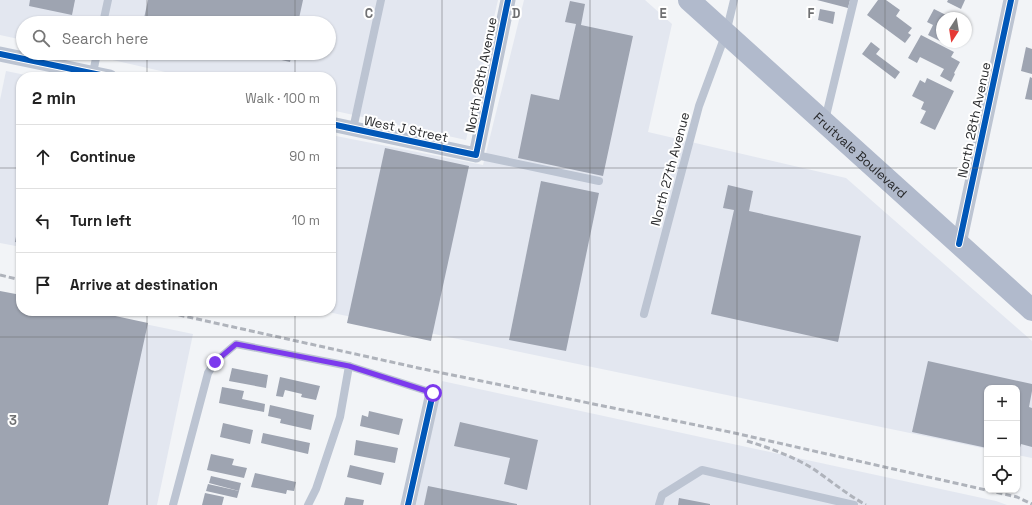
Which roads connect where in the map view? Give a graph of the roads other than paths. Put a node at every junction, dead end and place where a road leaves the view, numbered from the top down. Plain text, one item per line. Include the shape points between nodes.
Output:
1 (108, 0) edge
2 (381, 0) edge
3 (508, 0) edge
4 (689, 0) edge
5 (734, 0) edge
6 (854, 0) edge
7 (1011, 0) edge
8 (105, 16) edge
9 (726, 33) junction
10 (0, 54) edge
11 (16, 57) edge
12 (29, 60) edge
13 (96, 60) edge
14 (88, 72) edge
15 (93, 72) edge
16 (824, 122) junction
17 (336, 125) edge
18 (353, 129) junction
19 (476, 155) junction
20 (599, 181) dead end
21 (959, 244) junction
22 (1032, 310) edge
23 (644, 314) dead end
24 (349, 366) junction
25 (433, 393) joint
26 (173, 505) edge
27 (308, 505) edge
28 (408, 505) edge
29 (659, 505) edge
30 (854, 505) edge

1 - 8 lane
2 - 18 lane
3 - 19 street, North 26th Avenue
4 - 9 main road, Fruitvale Boulevard
5 - 9 lane, North 27th Avenue
6 - 16 lane
7 - 21 street, North 28th Avenue
9 - 16 main road, Fruitvale Boulevard
9 - 23 lane, North 27th Avenue via 699,106
10 - 11 street
12 - 14 street
13 - 15 lane
16 - 21 main road, Fruitvale Boulevard
17 - 18 street, West J Street
18 - 19 street, West J Street
19 - 20 lane
21 - 22 main road, Fruitvale Boulevard
24 - 25 lane
24 - 26 lane via 236,344 215,362 208,373
24 - 27 lane via 340,417 316,489
25 - 28 street
29 - 30 lane via 662,495 702,470

